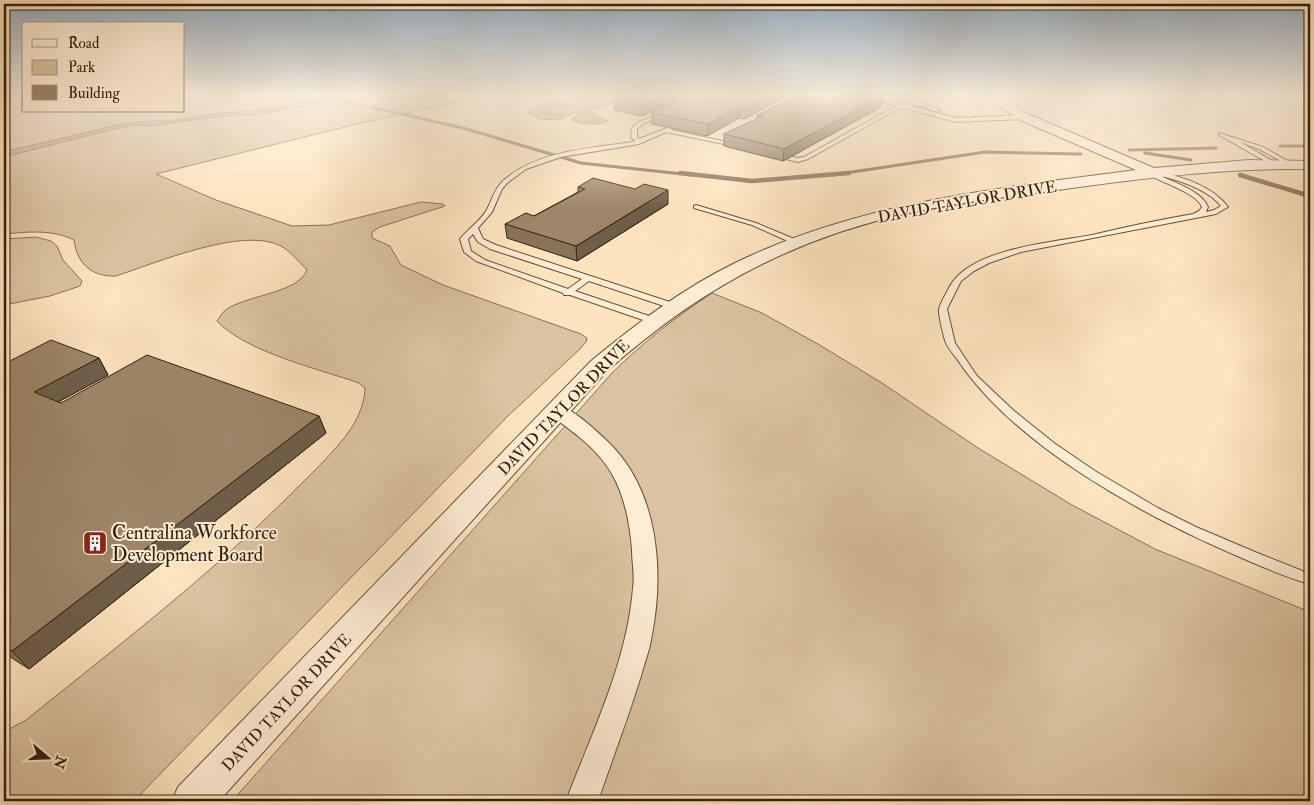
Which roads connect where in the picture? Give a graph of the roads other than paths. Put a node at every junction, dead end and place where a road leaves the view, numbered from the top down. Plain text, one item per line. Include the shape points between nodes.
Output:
1 (634, 133) edge
2 (663, 133) edge
3 (680, 133) edge
4 (853, 133) edge
5 (1061, 133) edge
6 (639, 142) junction
7 (729, 144) edge
8 (788, 158) edge
9 (1274, 164) junction
10 (1290, 164) junction
11 (1310, 165) edge
12 (1151, 173) junction
13 (696, 207) dead end
14 (1195, 215) junction
15 (474, 228) junction
16 (795, 241) junction
17 (588, 278) junction
18 (567, 293) junction
19 (662, 313) junction
20 (556, 410) junction
21 (1310, 579) edge
22 (192, 801) edge
23 (582, 801) edge

1 - 6 lane
2 - 6 lane
3 - 7 lane
4 - 8 lane via 806,158
5 - 12 street
6 - 15 lane via 572,152 538,161 505,182 489,212
9 - 10 street, DAVID TAYLOR DRIVE
9 - 10 lane via 1221,134 1261,148
9 - 12 street, DAVID TAYLOR DRIVE via 1218,165
10 - 11 street, DAVID TAYLOR DRIVE
12 - 14 lane via 1200,199 1205,207
12 - 14 lane via 1172,177 1209,193 1226,207
12 - 16 street, DAVID TAYLOR DRIVE via 923,206 852,222
13 - 16 lane via 754,224
14 - 21 lane via 1022,251 985,262 958,280 948,294 943,317 947,336 966,367 986,390 1050,446 1081,468 1123,494 1198,532
15 - 17 lane via 480,239 494,247
15 - 18 lane via 464,239 467,252 472,257
16 - 19 street, DAVID TAYLOR DRIVE via 730,271
17 - 18 lane
17 - 19 lane
18 - 19 lane
19 - 20 street, DAVID TAYLOR DRIVE via 609,357
20 - 22 street, DAVID TAYLOR DRIVE
20 - 23 street via 589,435 620,470 632,495 642,531 646,587 635,650

